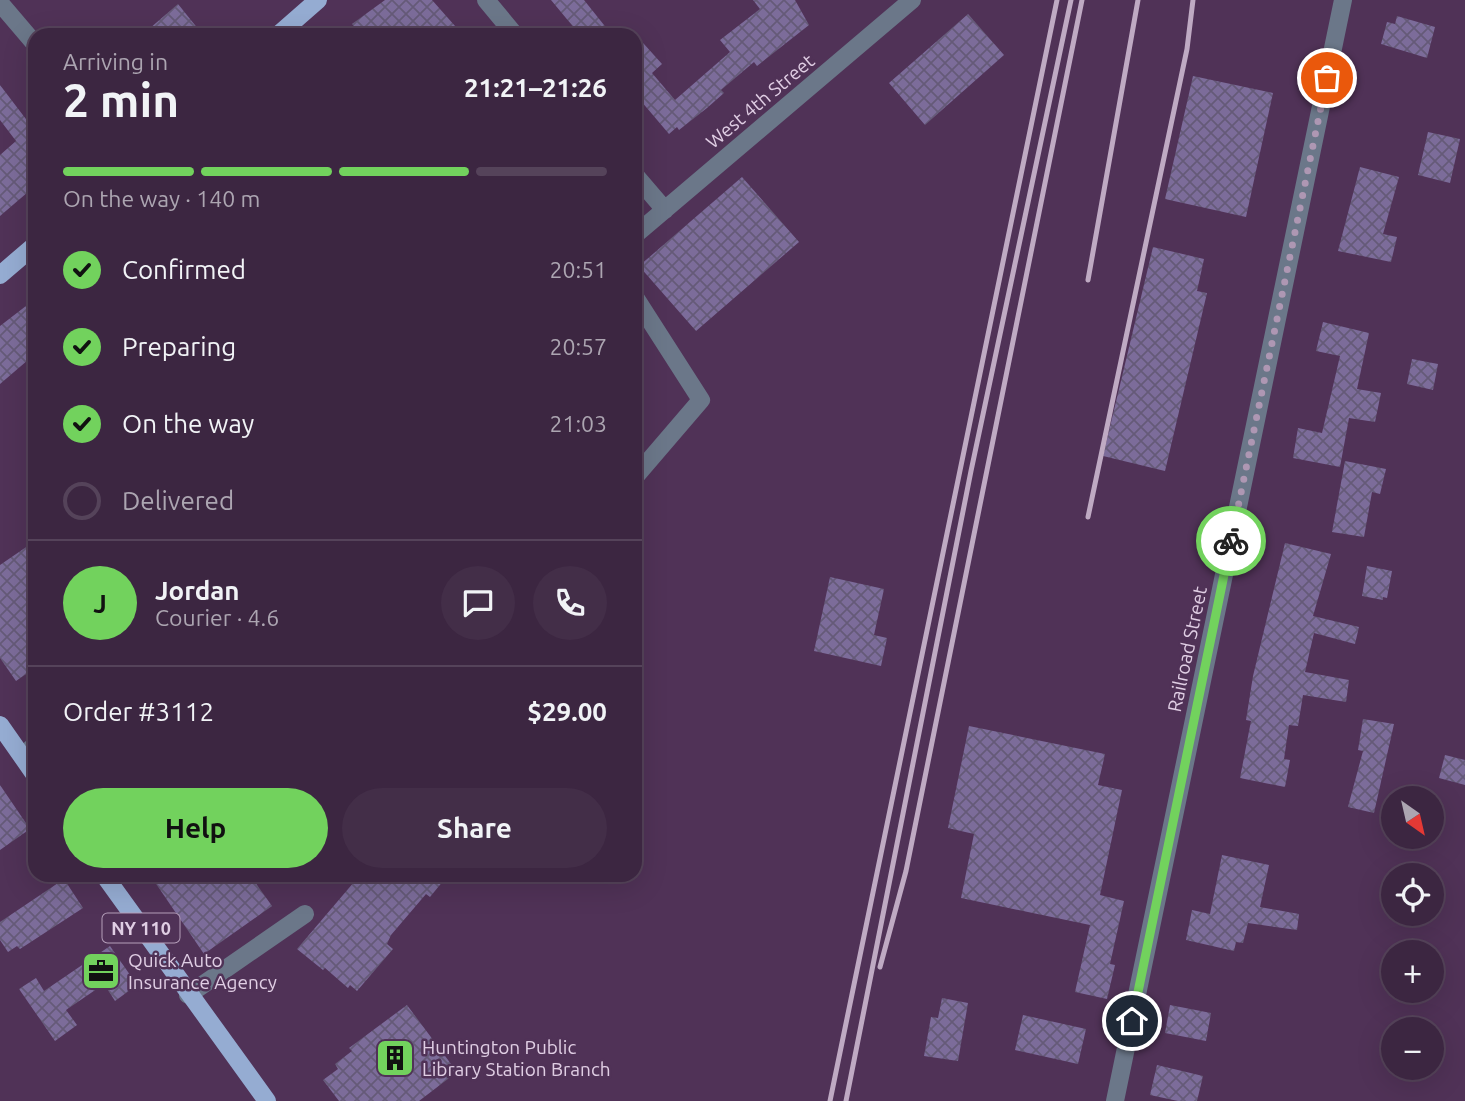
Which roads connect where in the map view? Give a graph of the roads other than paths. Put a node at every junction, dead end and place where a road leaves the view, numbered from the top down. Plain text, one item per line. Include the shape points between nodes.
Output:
1 (318, 0) edge
2 (486, 0) edge
3 (912, 0) edge
4 (1343, 0) edge
5 (0, 3) edge
6 (286, 28) edge
7 (510, 28) edge
8 (28, 36) edge
9 (642, 184) edge
10 (664, 210) junction
11 (642, 229) edge
12 (28, 251) edge
13 (0, 275) edge
14 (642, 308) edge
15 (642, 469) edge
16 (0, 725) edge
17 (28, 750) edge
18 (112, 882) edge
19 (306, 914) dead end
20 (188, 995) junction
21 (267, 1101) edge
22 (1115, 1101) edge

1 - 6 main road
2 - 7 street
3 - 10 street, West 4th Street
4 - 22 street, Railroad Street
5 - 8 street
9 - 10 street
10 - 11 street, West 4th Street
12 - 13 main road
14 - 15 street via 701,400
16 - 17 main road
18 - 20 main road, NY 110
19 - 20 street
20 - 21 main road, NY 110

